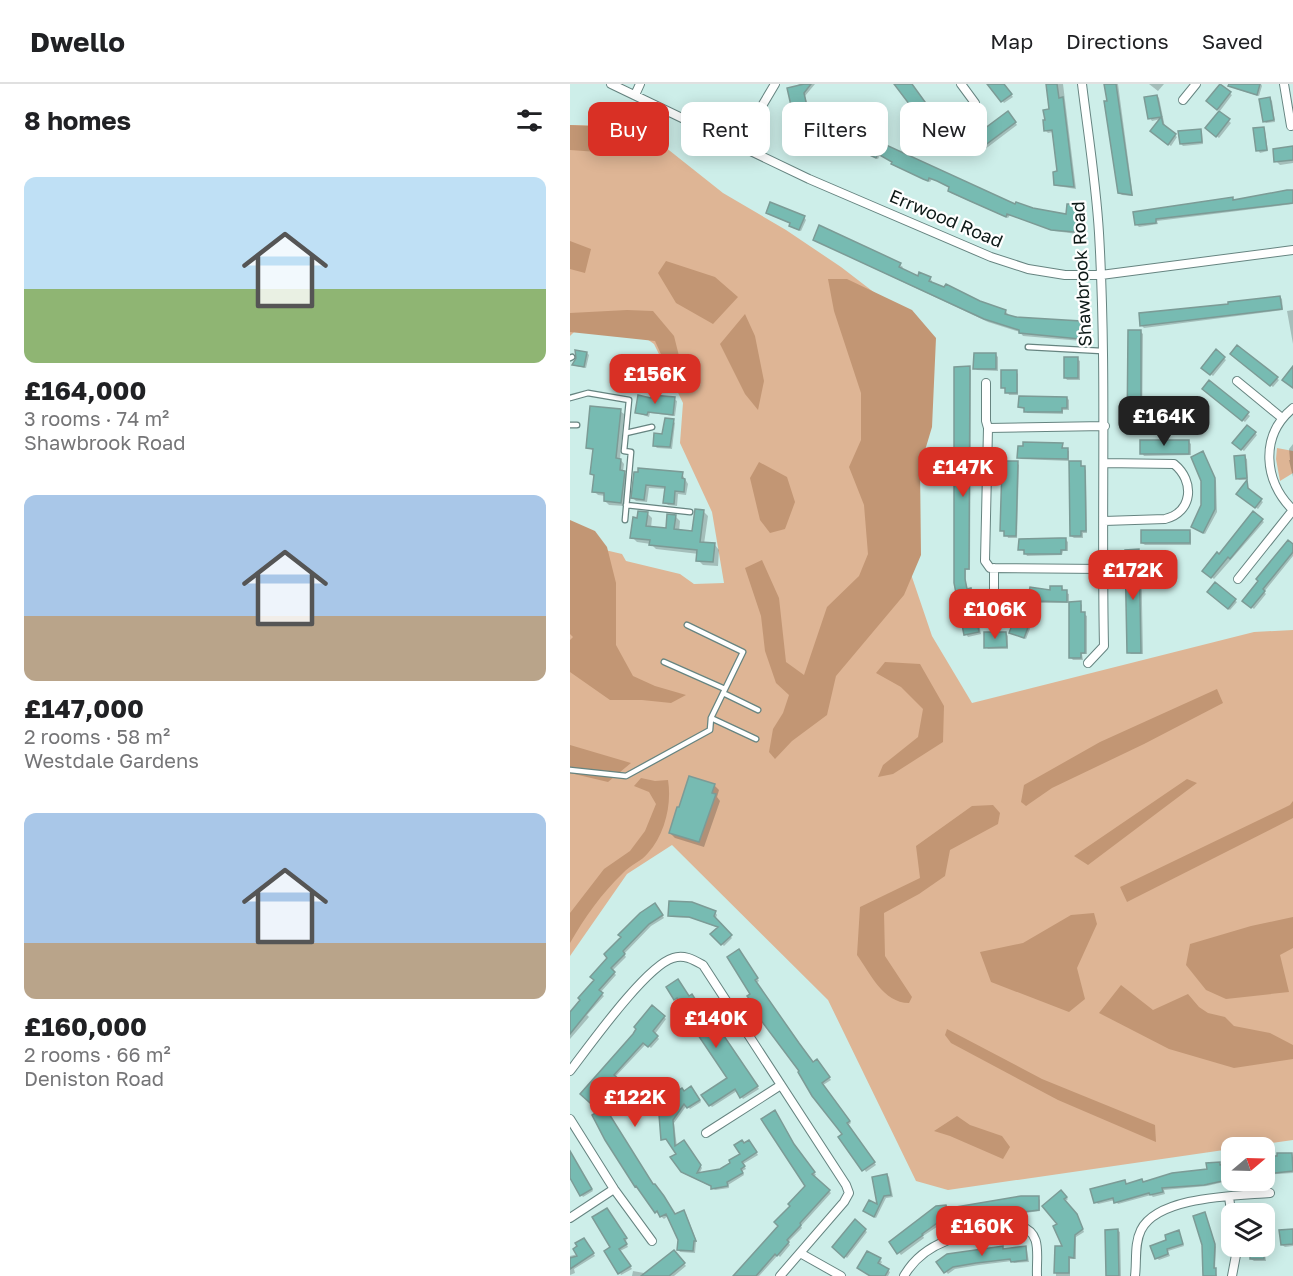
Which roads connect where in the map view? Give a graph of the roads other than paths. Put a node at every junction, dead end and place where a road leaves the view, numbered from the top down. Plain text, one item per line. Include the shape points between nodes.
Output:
1 (611, 84) edge
2 (640, 84) edge
3 (775, 84) edge
4 (961, 84) edge
5 (1082, 84) edge
6 (1196, 84) edge
7 (1284, 84) edge
8 (635, 94) junction
9 (1183, 100) dead end
10 (764, 102) edge
11 (974, 102) edge
12 (681, 117) edge
13 (1291, 126) dead end
14 (761, 156) edge
15 (1293, 250) edge
16 (1101, 275) junction
17 (1028, 347) dead end
18 (1102, 351) junction
19 (1237, 381) dead end
20 (986, 383) dead end
21 (570, 398) edge
22 (1293, 408) edge
23 (1282, 418) junction
24 (570, 425) edge
25 (577, 425) dead end
26 (1105, 426) junction
27 (652, 427) dead end
28 (988, 428) junction
29 (626, 433) junction
30 (1104, 463) junction
31 (627, 504) junction
32 (1293, 510) edge
33 (690, 512) dead end
34 (625, 520) dead end
35 (1104, 521) junction
36 (994, 568) junction
37 (1102, 569) junction
38 (1238, 579) dead end
39 (994, 624) dead end
40 (687, 625) dead end
41 (664, 662) dead end
42 (1088, 663) dead end
43 (724, 691) junction
44 (758, 710) dead end
45 (711, 718) junction
46 (756, 739) dead end
47 (570, 770) edge
48 (570, 1071) edge
49 (781, 1084) junction
50 (570, 1119) edge
51 (706, 1133) dead end
52 (614, 1189) junction
53 (1270, 1193) dead end
54 (1229, 1197) junction
55 (1230, 1203) edge
56 (570, 1218) edge
57 (652, 1241) dead end
58 (800, 1253) junction
59 (1236, 1257) edge
60 (780, 1276) edge
61 (841, 1276) edge
62 (904, 1276) edge
63 (1036, 1276) edge
64 (1135, 1276) edge
65 (1232, 1276) edge

1 - 8 street, Errwood Road
2 - 8 street
3 - 10 street
4 - 11 street
5 - 16 street, Shawbrook Road
6 - 9 street
7 - 13 street
8 - 12 street, Errwood Road
14 - 16 street, Errwood Road via 991,257 1028,269
15 - 16 street, Errwood Road
16 - 18 street, Shawbrook Road
17 - 18 lane
18 - 26 street, Shawbrook Road
19 - 23 street
20 - 28 street
21 - 29 lane via 588,393 629,400
22 - 23 street
23 - 32 street via 1271,441 1269,467 1276,491
24 - 25 lane
26 - 28 street
26 - 30 street, Shawbrook Road
27 - 29 lane
28 - 36 street via 985,561
29 - 31 lane via 624,451 631,452
30 - 35 street, Shawbrook Road
30 - 35 street via 1174,464 1185,477 1188,495 1175,517
31 - 33 lane
31 - 34 lane
32 - 38 street
35 - 37 street, Shawbrook Road
36 - 37 street
36 - 39 street
37 - 42 street, Shawbrook Road via 1104,646
40 - 43 lane via 743,651
41 - 43 lane
43 - 44 lane
43 - 45 lane
45 - 46 lane
45 - 47 lane via 710,730 626,776
48 - 49 street via 659,964 683,957 703,965
49 - 51 street
49 - 58 street via 849,1193
50 - 52 street
52 - 56 street
52 - 57 street
53 - 54 street
54 - 55 street
54 - 64 street via 1197,1199 1152,1218 1141,1229 1137,1241
58 - 60 street
58 - 61 street
59 - 65 street
62 - 63 street via 931,1247 951,1238 1020,1226 1031,1230 1036,1238

